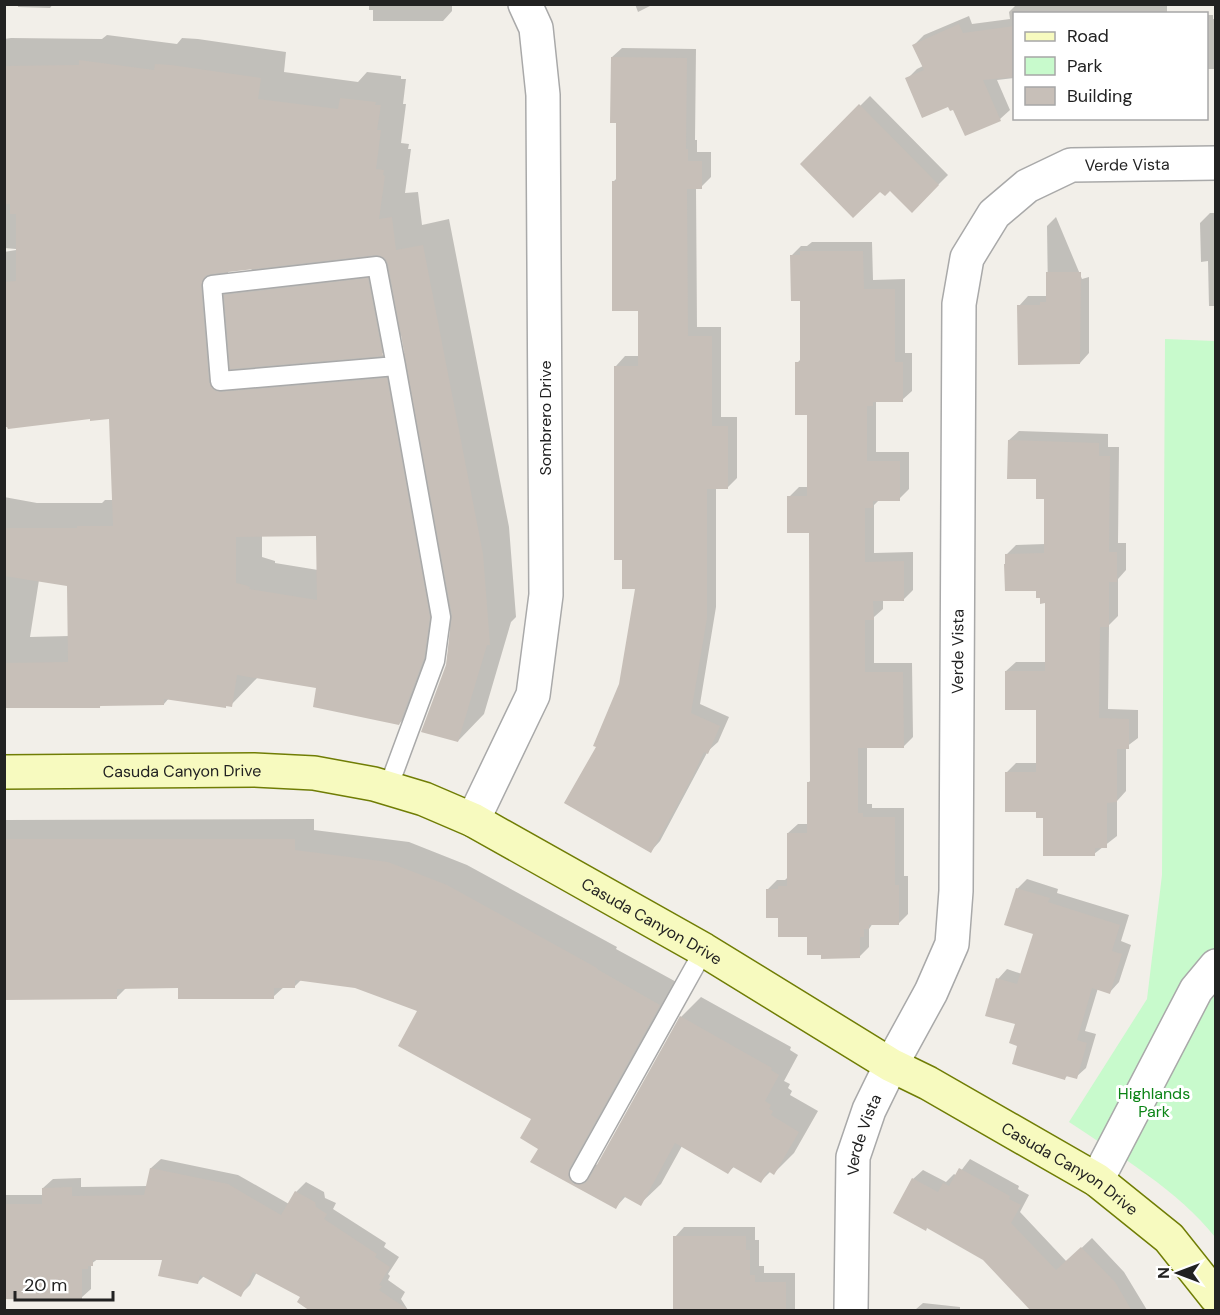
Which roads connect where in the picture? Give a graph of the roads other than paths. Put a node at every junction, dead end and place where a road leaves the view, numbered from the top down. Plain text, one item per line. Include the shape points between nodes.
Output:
1 (525, 4) edge
2 (1215, 163) edge
3 (396, 366) junction
4 (4, 772) edge
5 (388, 788) junction
6 (472, 820) junction
7 (704, 950) junction
8 (1215, 966) edge
9 (891, 1065) junction
10 (579, 1174) dead end
11 (1097, 1180) junction
12 (1215, 1297) edge
13 (851, 1311) edge

1 - 6 street, Sombrero Drive via 536,28 543,96 546,595 532,695
2 - 9 street, Verde Vista via 1071,165 1027,186 994,214 967,258 959,304 956,879 952,944
3 - 3 lane via 220,381 212,285 377,266
3 - 5 lane via 441,617 435,661
4 - 5 street, Casuda Canyon Drive via 254,770 314,773
5 - 6 street, Casuda Canyon Drive via 424,798
6 - 7 street, Casuda Canyon Drive
7 - 9 street, Casuda Canyon Drive
7 - 10 lane
8 - 11 street via 1196,990
9 - 11 street, Casuda Canyon Drive
9 - 13 street, Verde Vista via 853,1157
11 - 12 street, Casuda Canyon Drive via 1169,1238

